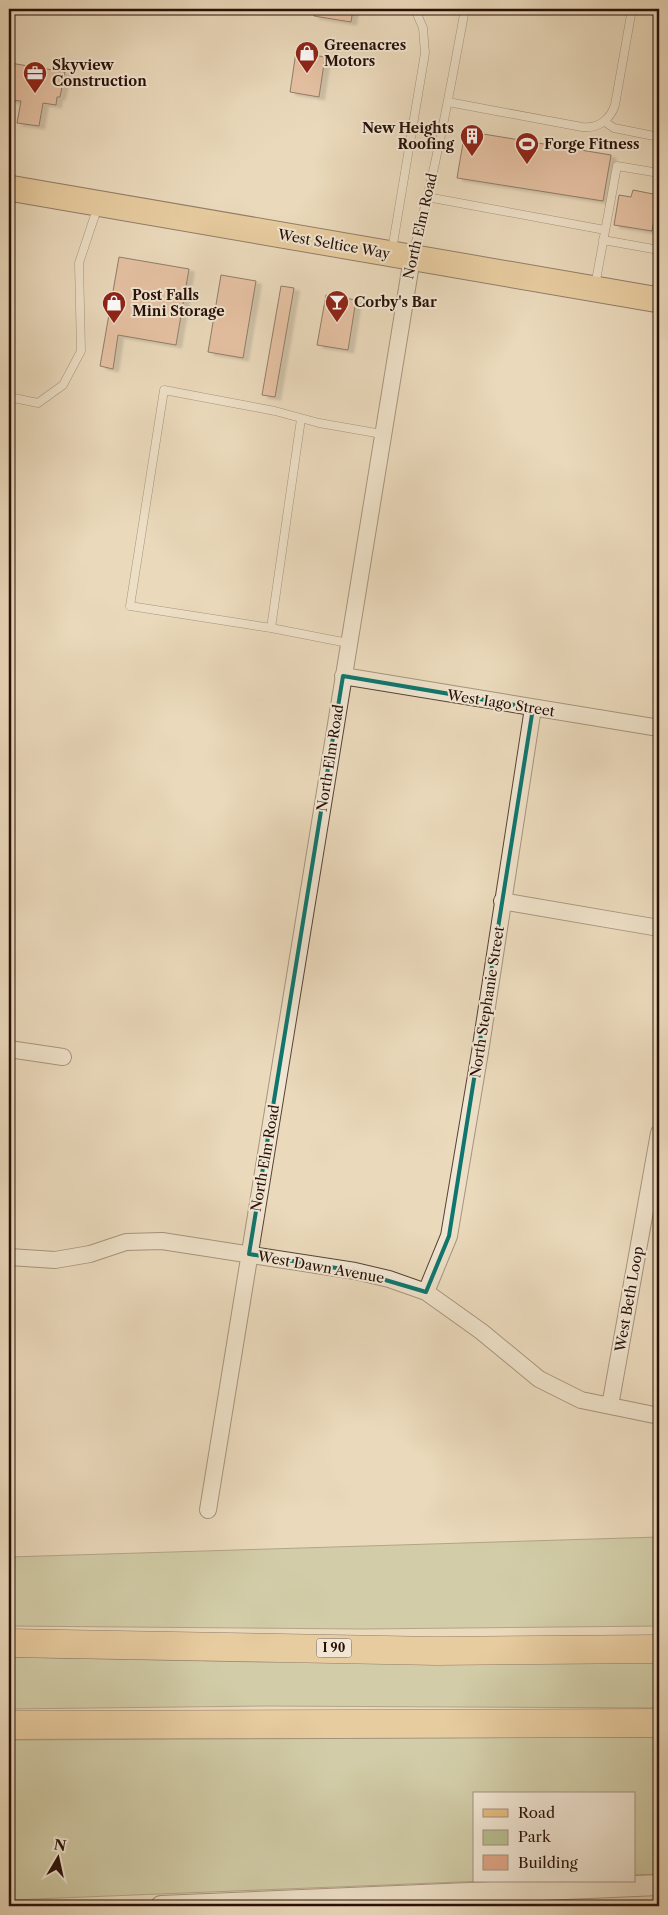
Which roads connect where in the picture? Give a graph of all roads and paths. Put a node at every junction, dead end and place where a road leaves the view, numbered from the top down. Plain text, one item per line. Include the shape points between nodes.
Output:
1 (415, 9) edge
2 (465, 9) edge
3 (632, 9) edge
4 (448, 102) junction
5 (605, 122) junction
6 (659, 137) edge
7 (659, 173) edge
8 (9, 188) edge
9 (427, 197) junction
10 (99, 204) junction
11 (605, 230) junction
12 (603, 240) junction
13 (659, 250) edge
14 (401, 256) junction
15 (594, 289) junction
16 (659, 300) edge
17 (9, 397) edge
18 (302, 419) junction
19 (382, 434) junction
20 (271, 628) junction
21 (348, 643) junction
22 (343, 676) junction
23 (533, 708) junction
24 (659, 728) edge
25 (502, 902) junction
26 (659, 928) edge
27 (9, 1048) edge
28 (63, 1058) dead end
29 (659, 1133) edge
30 (249, 1254) junction
31 (9, 1257) edge
32 (426, 1292) junction
33 (610, 1406) junction
34 (659, 1416) edge
35 (208, 1510) dead end
36 (9, 1643) edge
37 (659, 1648) edge
38 (659, 1723) edge
39 (9, 1725) edge
40 (659, 1885) edge
41 (161, 1906) edge

1 - 14 lane via 423,28 425,54
2 - 4 lane, North Elm Road
3 - 5 lane via 616,105
4 - 5 lane via 582,127 591,128
4 - 9 lane, North Elm Road
5 - 6 lane via 614,128
7 - 11 lane via 616,166
8 - 10 main road, West Seltice Way
9 - 11 lane
9 - 14 lane, North Elm Road
10 - 14 main road, West Seltice Way
10 - 17 lane via 79,263 81,351 63,385 38,404
11 - 12 lane
12 - 13 lane
12 - 15 lane
14 - 15 main road, West Seltice Way
14 - 19 street, North Elm Road
15 - 16 main road, West Seltice Way
18 - 19 lane
18 - 20 lane
18 - 20 lane via 164,390 130,606
19 - 21 street, North Elm Road
20 - 21 lane
21 - 22 street, North Elm Road
22 - 23 street, West Iago Street
22 - 30 street, North Elm Road
23 - 24 street, West Iago Street
23 - 25 street, North Stephanie Street
25 - 26 street
25 - 32 street, North Stephanie Street via 449,1236
27 - 28 street
29 - 33 street, West Beth Loop
30 - 31 street, West Dawn Avenue via 162,1241 126,1242 90,1254 55,1260
30 - 32 street, West Dawn Avenue via 354,1271
30 - 35 street, North Elm Road
32 - 33 street, West Dawn Avenue via 539,1379 581,1400
33 - 34 street, West Dawn Avenue
36 - 37 highway, I 90 via 438,1651
38 - 39 highway
40 - 41 street

